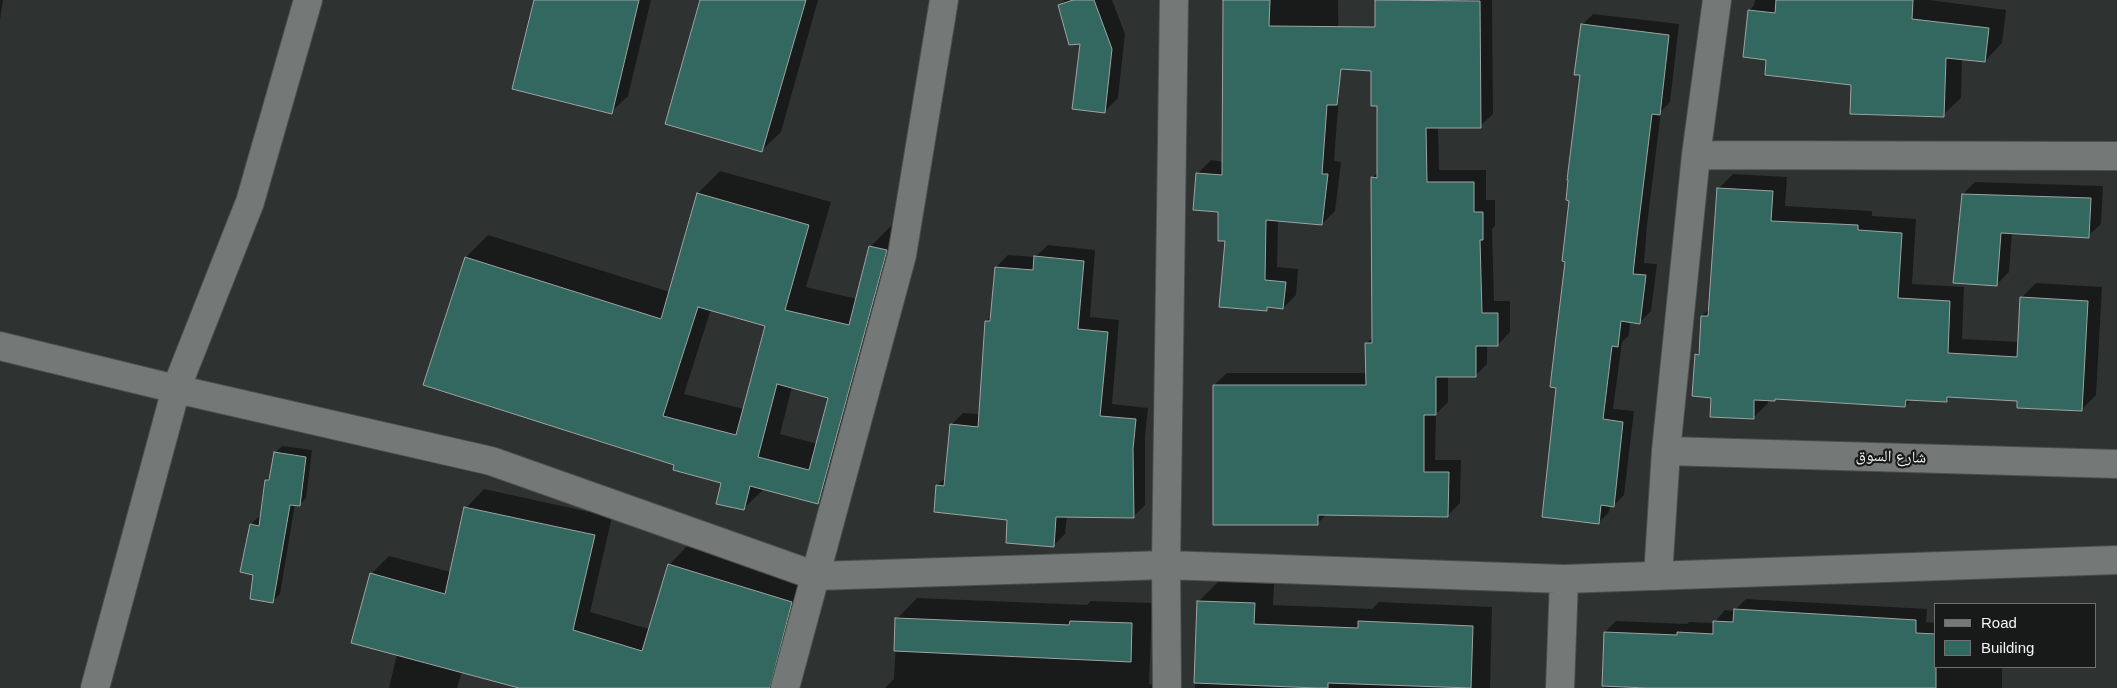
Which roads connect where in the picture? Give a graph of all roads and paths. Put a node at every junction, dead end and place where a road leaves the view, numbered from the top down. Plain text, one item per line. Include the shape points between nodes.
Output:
1 (308, 0) edge
2 (944, 0) edge
3 (1174, 0) edge
4 (1717, 0) edge
5 (1696, 155) junction
6 (2117, 156) edge
7 (0, 346) edge
8 (176, 389) junction
9 (1666, 451) junction
10 (2117, 464) edge
11 (2117, 560) edge
12 (1166, 565) junction
13 (816, 576) junction
14 (1658, 576) junction
15 (1564, 579) junction
16 (95, 688) edge
17 (785, 688) edge
18 (1167, 688) edge
19 (1560, 688) edge

1 - 8 street via 250,202
2 - 13 street via 902,255
3 - 12 street
4 - 5 street
5 - 6 street
5 - 9 street
7 - 8 street
8 - 13 street via 491,462
8 - 16 street
9 - 10 street, شارع السوق
9 - 14 street
11 - 14 street
12 - 13 street
12 - 15 street
12 - 18 street
13 - 17 street
14 - 15 street
15 - 19 street

